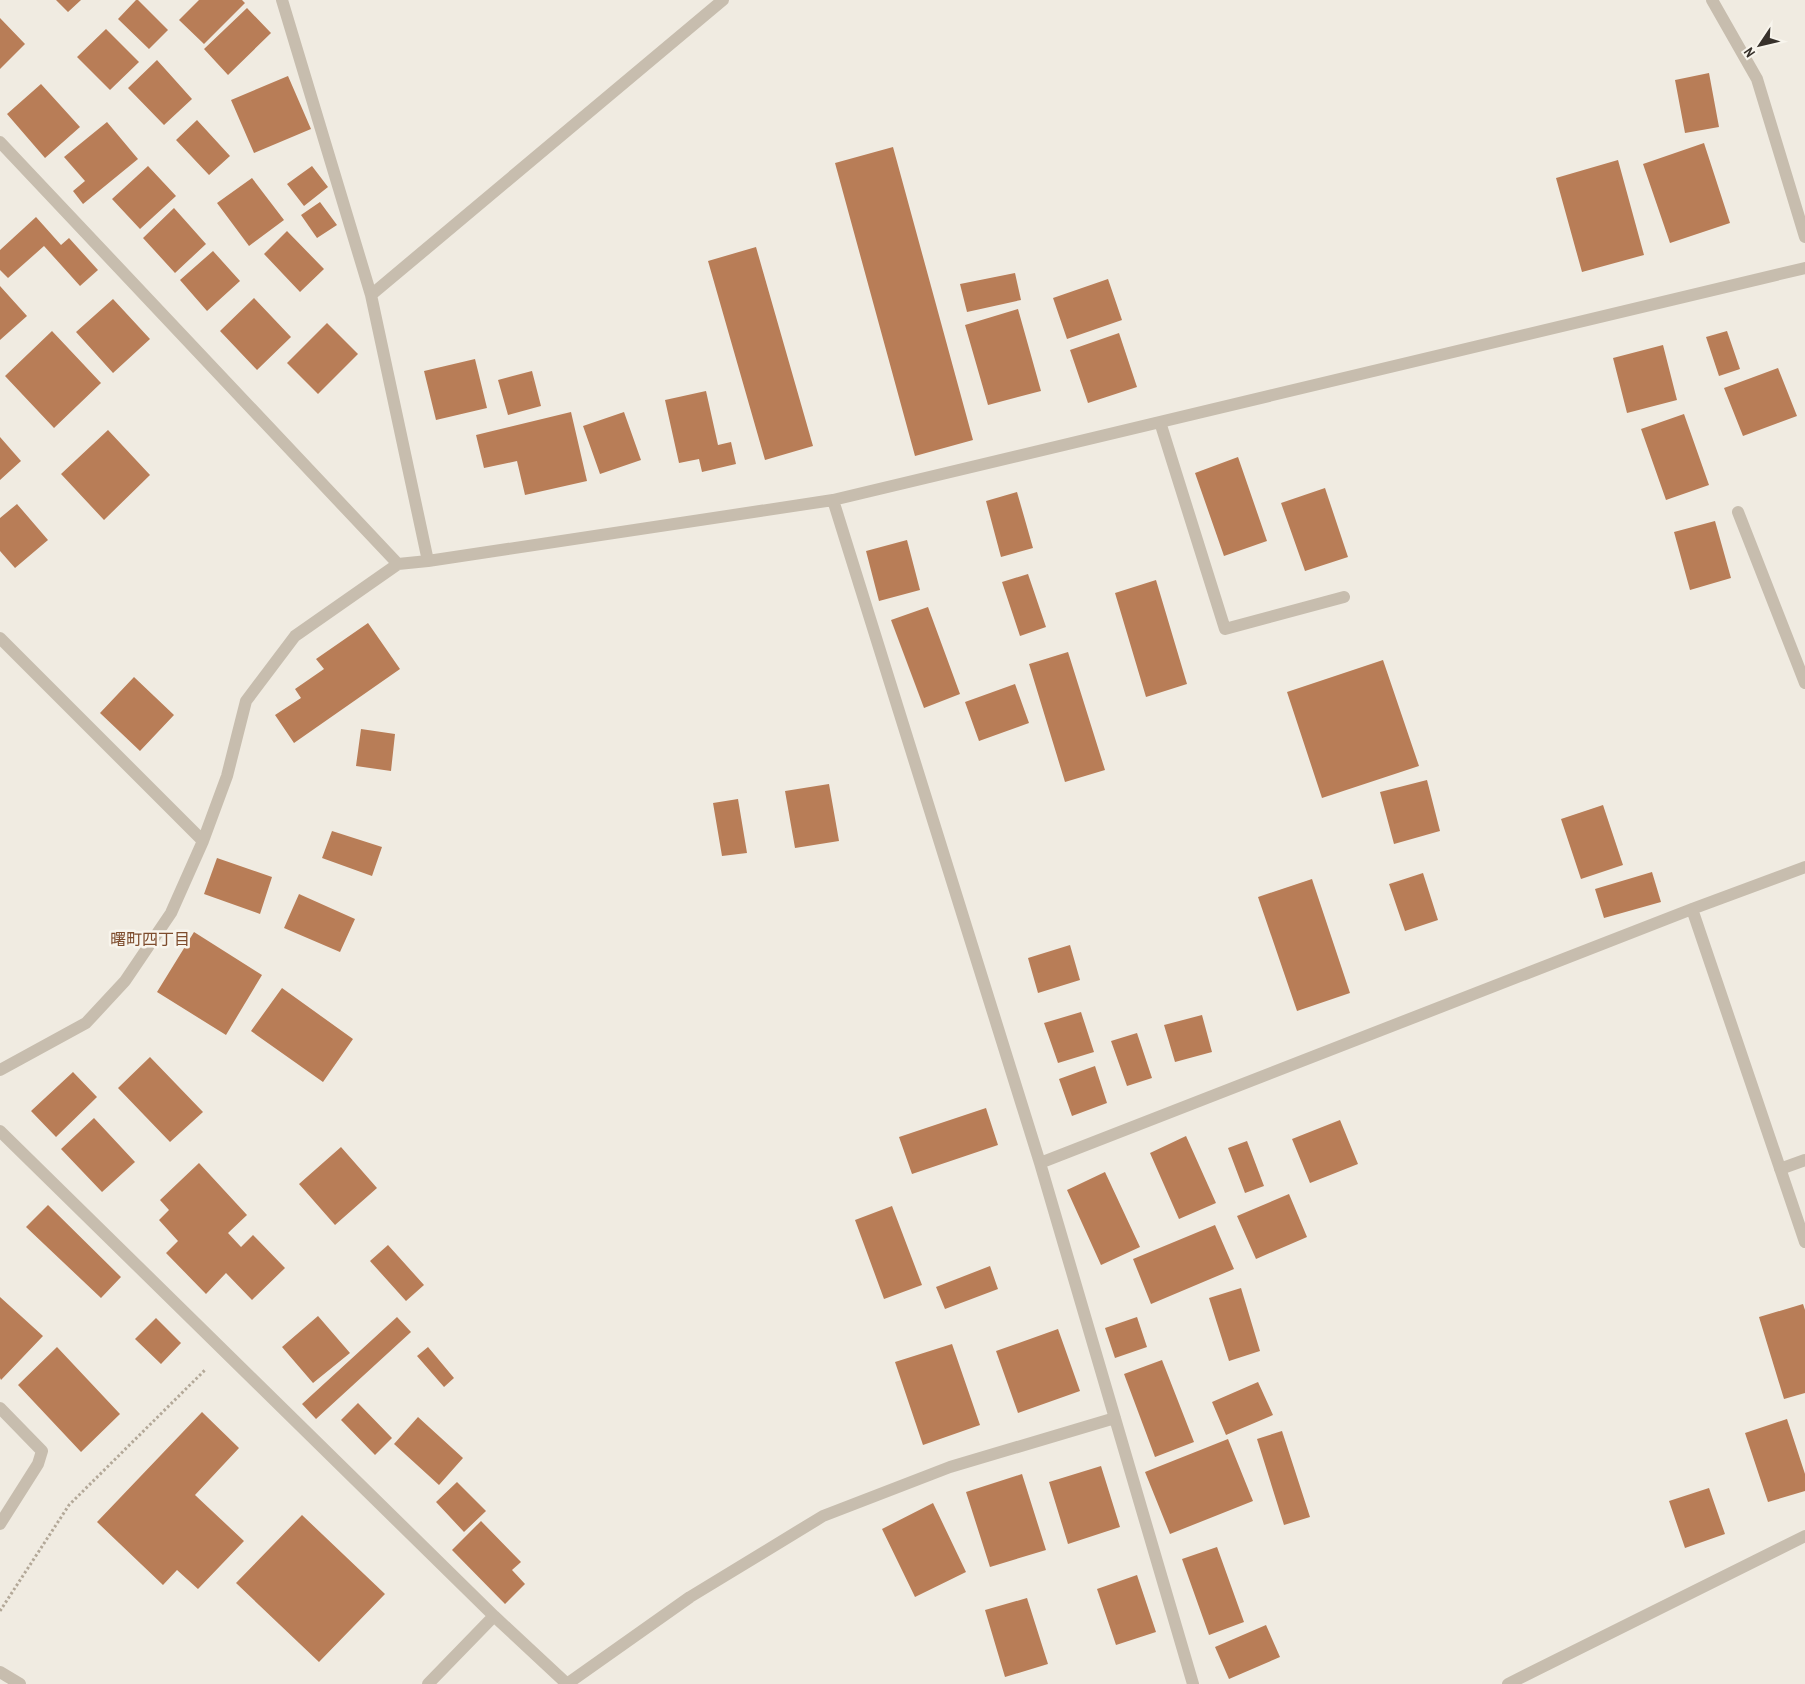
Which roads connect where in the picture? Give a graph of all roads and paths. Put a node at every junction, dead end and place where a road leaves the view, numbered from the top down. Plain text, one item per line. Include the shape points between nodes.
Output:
1 (282, 0) edge
2 (723, 0) edge
3 (1712, 0) edge
4 (0, 142) edge
5 (1805, 237) edge
6 (1805, 268) edge
7 (371, 295) junction
8 (1160, 422) junction
9 (833, 500) junction
10 (1738, 512) dead end
11 (428, 561) junction
12 (398, 564) junction
13 (1344, 596) dead end
14 (0, 638) edge
15 (1805, 683) edge
16 (203, 841) junction
17 (1805, 867) edge
18 (1692, 909) junction
19 (0, 1070) edge
20 (0, 1131) edge
21 (1805, 1160) edge
22 (1040, 1163) junction
23 (1780, 1169) junction
24 (1805, 1242) edge
25 (223, 1351) junction
26 (0, 1408) edge
27 (1115, 1418) junction
28 (0, 1524) edge
29 (1805, 1536) edge
30 (0, 1611) edge
31 (494, 1616) junction
32 (0, 1672) edge
33 (20, 1684) edge
34 (428, 1684) edge
35 (1193, 1684) edge
36 (1508, 1684) edge

1 - 7 street
2 - 7 street
3 - 5 street via 1757,79
4 - 12 street
6 - 8 street
7 - 11 street
8 - 9 street
8 - 13 street via 1225,629
9 - 11 street
9 - 22 street
10 - 15 street
11 - 12 street
12 - 16 street via 295,636 246,701 227,776
14 - 16 street
16 - 19 street via 171,913 125,982 86,1023
17 - 18 street
18 - 22 street
18 - 23 street
20 - 25 street
21 - 23 street
22 - 27 street
23 - 24 street
25 - 30 path via 70,1505
25 - 31 street
26 - 28 street via 42,1451 38,1464
27 - 31 street via 950,1467 823,1516 690,1597 566,1684
27 - 35 street
29 - 36 street
31 - 34 street
32 - 33 street

